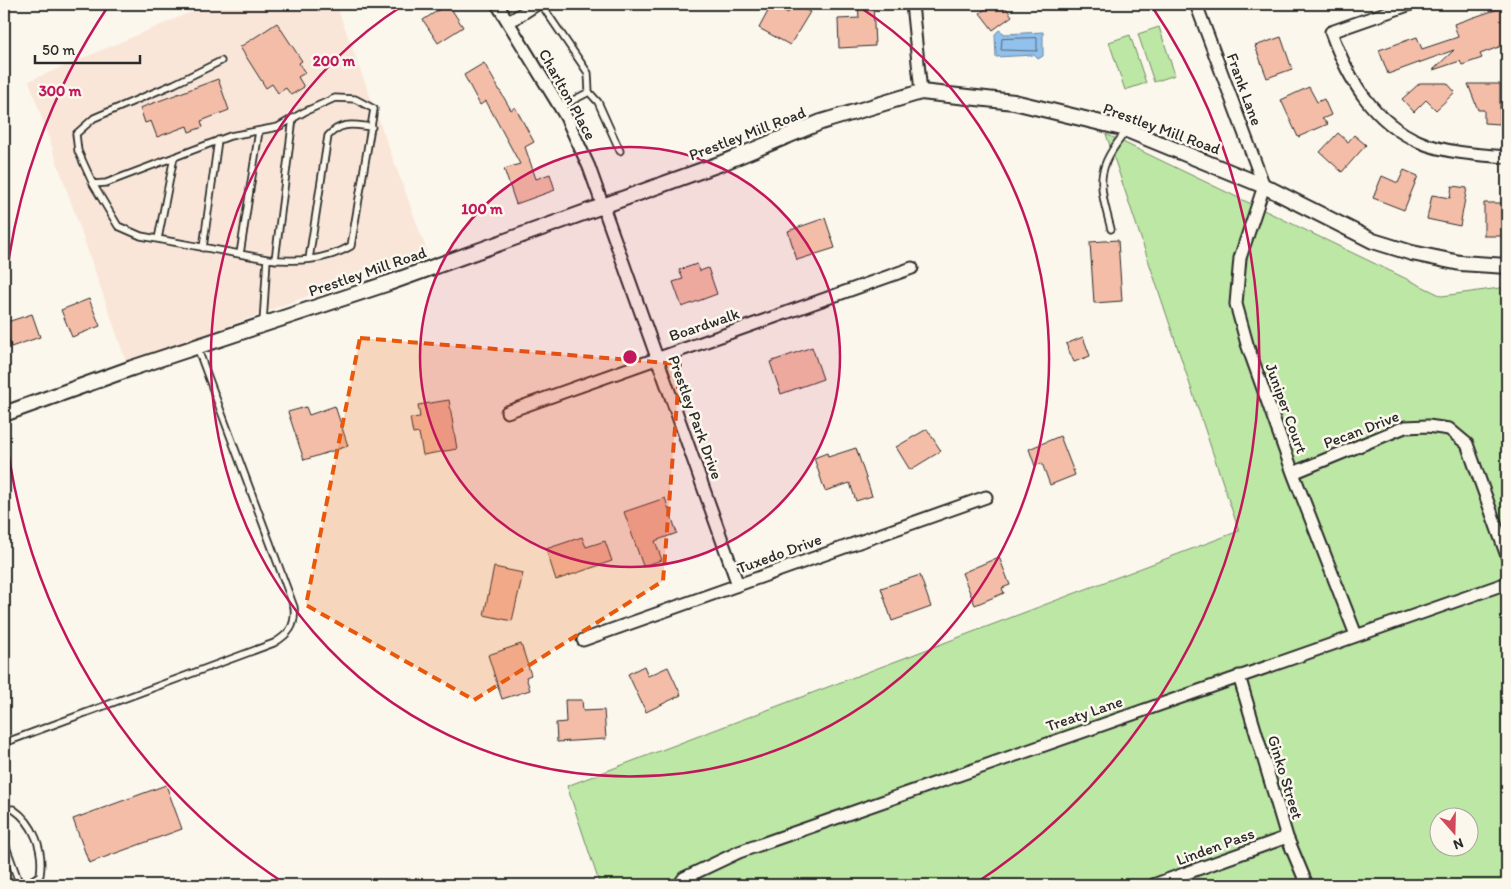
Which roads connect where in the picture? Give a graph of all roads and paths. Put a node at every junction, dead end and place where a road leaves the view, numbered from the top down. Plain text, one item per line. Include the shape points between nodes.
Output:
1 (497, 4) edge
2 (537, 4) edge
3 (541, 4) edge
4 (912, 4) edge
5 (1196, 4) edge
6 (1411, 4) edge
7 (509, 22) junction
8 (221, 61) dead end
9 (589, 92) junction
10 (921, 92) junction
11 (560, 106) junction
12 (293, 118) junction
13 (372, 128) junction
14 (1127, 130) junction
15 (259, 131) junction
16 (218, 140) junction
17 (620, 151) dead end
18 (174, 157) junction
19 (1507, 158) edge
20 (92, 184) junction
21 (1264, 186) junction
22 (603, 204) junction
23 (1111, 229) dead end
24 (158, 239) junction
25 (203, 248) junction
26 (240, 254) junction
27 (308, 259) junction
28 (267, 260) junction
29 (275, 260) junction
30 (1507, 266) edge
31 (912, 268) dead end
32 (263, 325) junction
33 (197, 347) junction
34 (657, 357) junction
35 (507, 412) dead end
36 (4, 414) edge
37 (1293, 473) junction
38 (986, 497) dead end
39 (1507, 556) edge
40 (1507, 583) edge
41 (738, 585) junction
42 (1356, 635) junction
43 (583, 640) dead end
44 (1239, 676) junction
45 (4, 743) edge
46 (4, 810) edge
47 (1287, 837) junction
48 (4, 841) edge
49 (20, 885) edge
50 (678, 885) edge
51 (1153, 885) edge
52 (1307, 885) edge

1 - 7 street, Charlton Place
2 - 7 street
3 - 9 lane via 588,73
4 - 10 street
5 - 21 street, Frank Lane
6 - 19 street via 1331,32 1342,63 1360,92 1378,115 1421,143
7 - 11 street, Charlton Place
8 - 20 lane via 94,118 76,134 78,151
9 - 11 lane
9 - 17 lane via 598,102
10 - 14 street, Prestley Mill Road via 1014,102
10 - 22 street, Prestley Mill Road via 821,122 722,163
11 - 22 street, Charlton Place
12 - 13 lane via 335,98 355,99 374,109
12 - 15 lane via 278,127
12 - 29 lane
13 - 27 lane via 351,246 334,256
13 - 27 lane via 345,123 328,136
14 - 21 street, Prestley Mill Road
14 - 23 lane via 1110,152 1101,172 1102,196
15 - 16 lane
15 - 26 lane
16 - 18 lane
16 - 25 lane
18 - 20 lane via 106,184
18 - 24 lane
20 - 24 lane via 118,226
21 - 30 street, Prestley Mill Road via 1373,241 1460,263
21 - 37 street, Juniper Court via 1240,258 1236,304
22 - 32 street, Prestley Mill Road via 389,283
22 - 34 street, Prestley Park Drive
24 - 25 lane
25 - 26 lane
26 - 28 lane
27 - 29 lane
28 - 29 lane
28 - 32 lane
31 - 34 street, Boardwalk
32 - 33 street, Prestley Mill Road
33 - 36 street, Prestley Mill Road
33 - 45 lane via 294,607 292,627 287,635 274,643
34 - 35 street, Boardwalk
34 - 41 street, Prestley Park Drive
37 - 39 street, Pecan Drive via 1406,427 1448,429 1468,444
37 - 42 street, Juniper Court
38 - 41 street, Tuxedo Drive
40 - 42 street, Treaty Lane
41 - 43 street, Tuxedo Drive
42 - 44 street, Treaty Lane
44 - 47 street, Ginko Street
44 - 50 street, Treaty Lane via 739,852 684,878
46 - 49 lane via 13,809 26,817 40,851 40,875
47 - 51 street, Linden Pass
47 - 52 street, Ginko Street
48 - 49 lane

